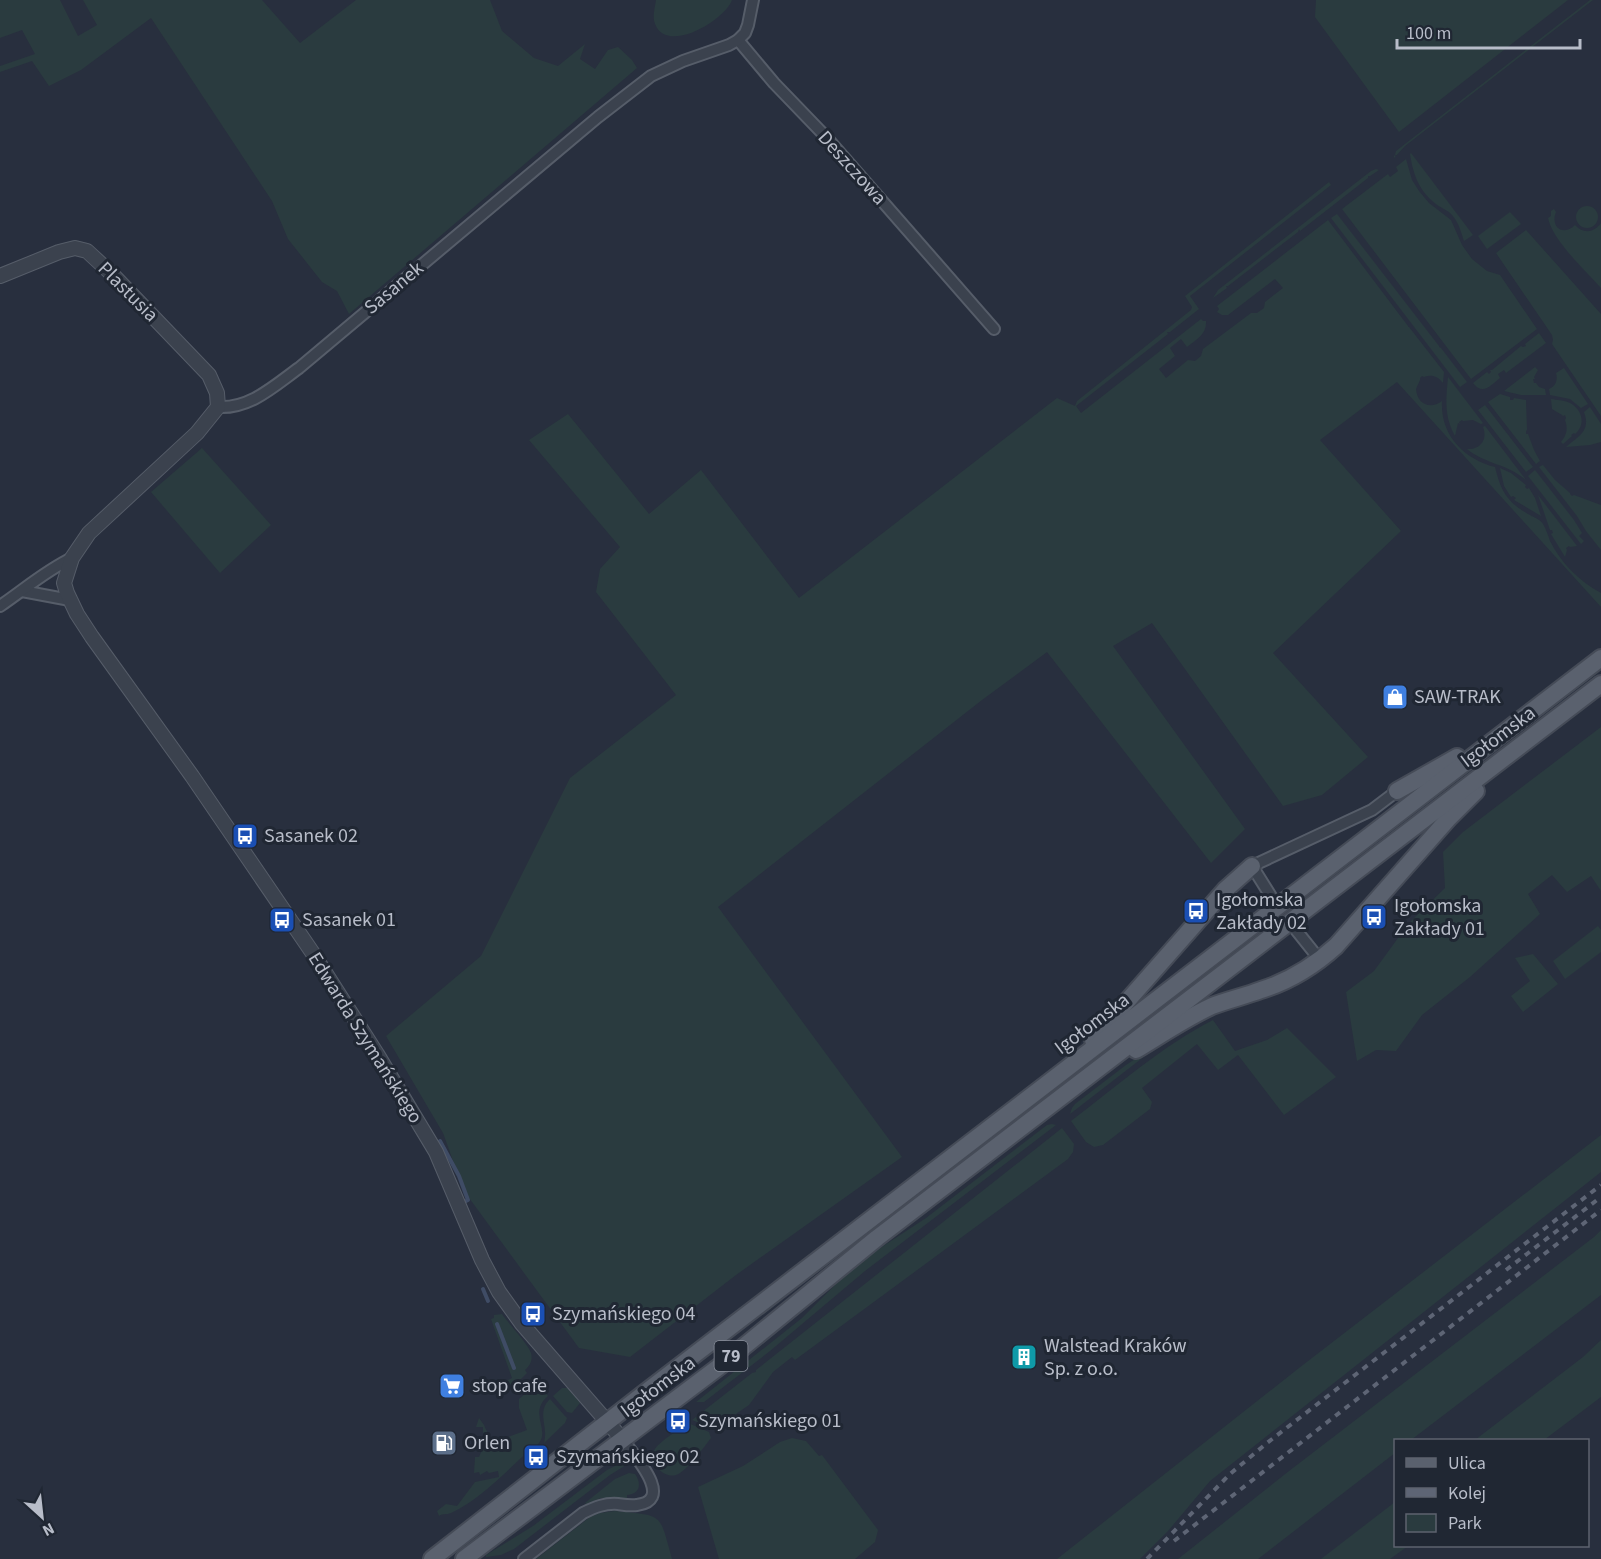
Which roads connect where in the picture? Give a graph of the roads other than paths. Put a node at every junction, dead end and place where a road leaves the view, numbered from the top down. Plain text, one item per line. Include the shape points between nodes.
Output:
1 (753, 0) edge
2 (738, 40) junction
3 (0, 276) edge
4 (994, 329) dead end
5 (218, 407) junction
6 (72, 558) junction
7 (22, 591) junction
8 (70, 600) junction
9 (0, 606) edge
10 (1601, 658) edge
11 (1601, 684) edge
12 (1530, 713) junction
13 (1544, 728) junction
14 (1396, 791) joint
15 (1252, 866) junction
16 (1272, 898) dead end
17 (1296, 930) dead end
18 (1320, 960) junction
19 (1059, 1076) junction
20 (1071, 1089) junction
21 (607, 1422) junction
22 (622, 1440) junction
23 (432, 1559) edge
24 (464, 1559) edge
25 (524, 1559) edge

1 - 2 street via 748,25
2 - 4 street, Deszczowa
2 - 5 street, Sasanek via 651,76 299,368 256,399
3 - 5 street, Plastusia via 59,252 75,248 87,251 209,375
5 - 6 street via 196,433 88,533
6 - 7 street
6 - 8 street, Edwarda Szymańskiego via 64,583
7 - 8 street
7 - 9 street
8 - 21 street, Edwarda Szymańskiego via 312,952 377,1054 436,1152 499,1292
10 - 12 main road, Igołomska / 79
11 - 13 main road, Igołomska / 79
12 - 14 main road
12 - 19 main road, Igołomska / 79
13 - 18 main road via 1457,810
13 - 20 main road, Igołomska / 79
14 - 15 street via 1372,810
15 - 16 street
15 - 19 main road via 1225,890
17 - 18 street
18 - 20 main road via 1276,985 1202,1012
19 - 21 main road, Igołomska / 79
20 - 22 main road, Igołomska / 79
21 - 22 street, Igołomska
21 - 23 main road, Igołomska / 79
22 - 24 main road, Igołomska / 79
22 - 25 street via 646,1472 653,1492 651,1498 644,1504 606,1504 583,1513

